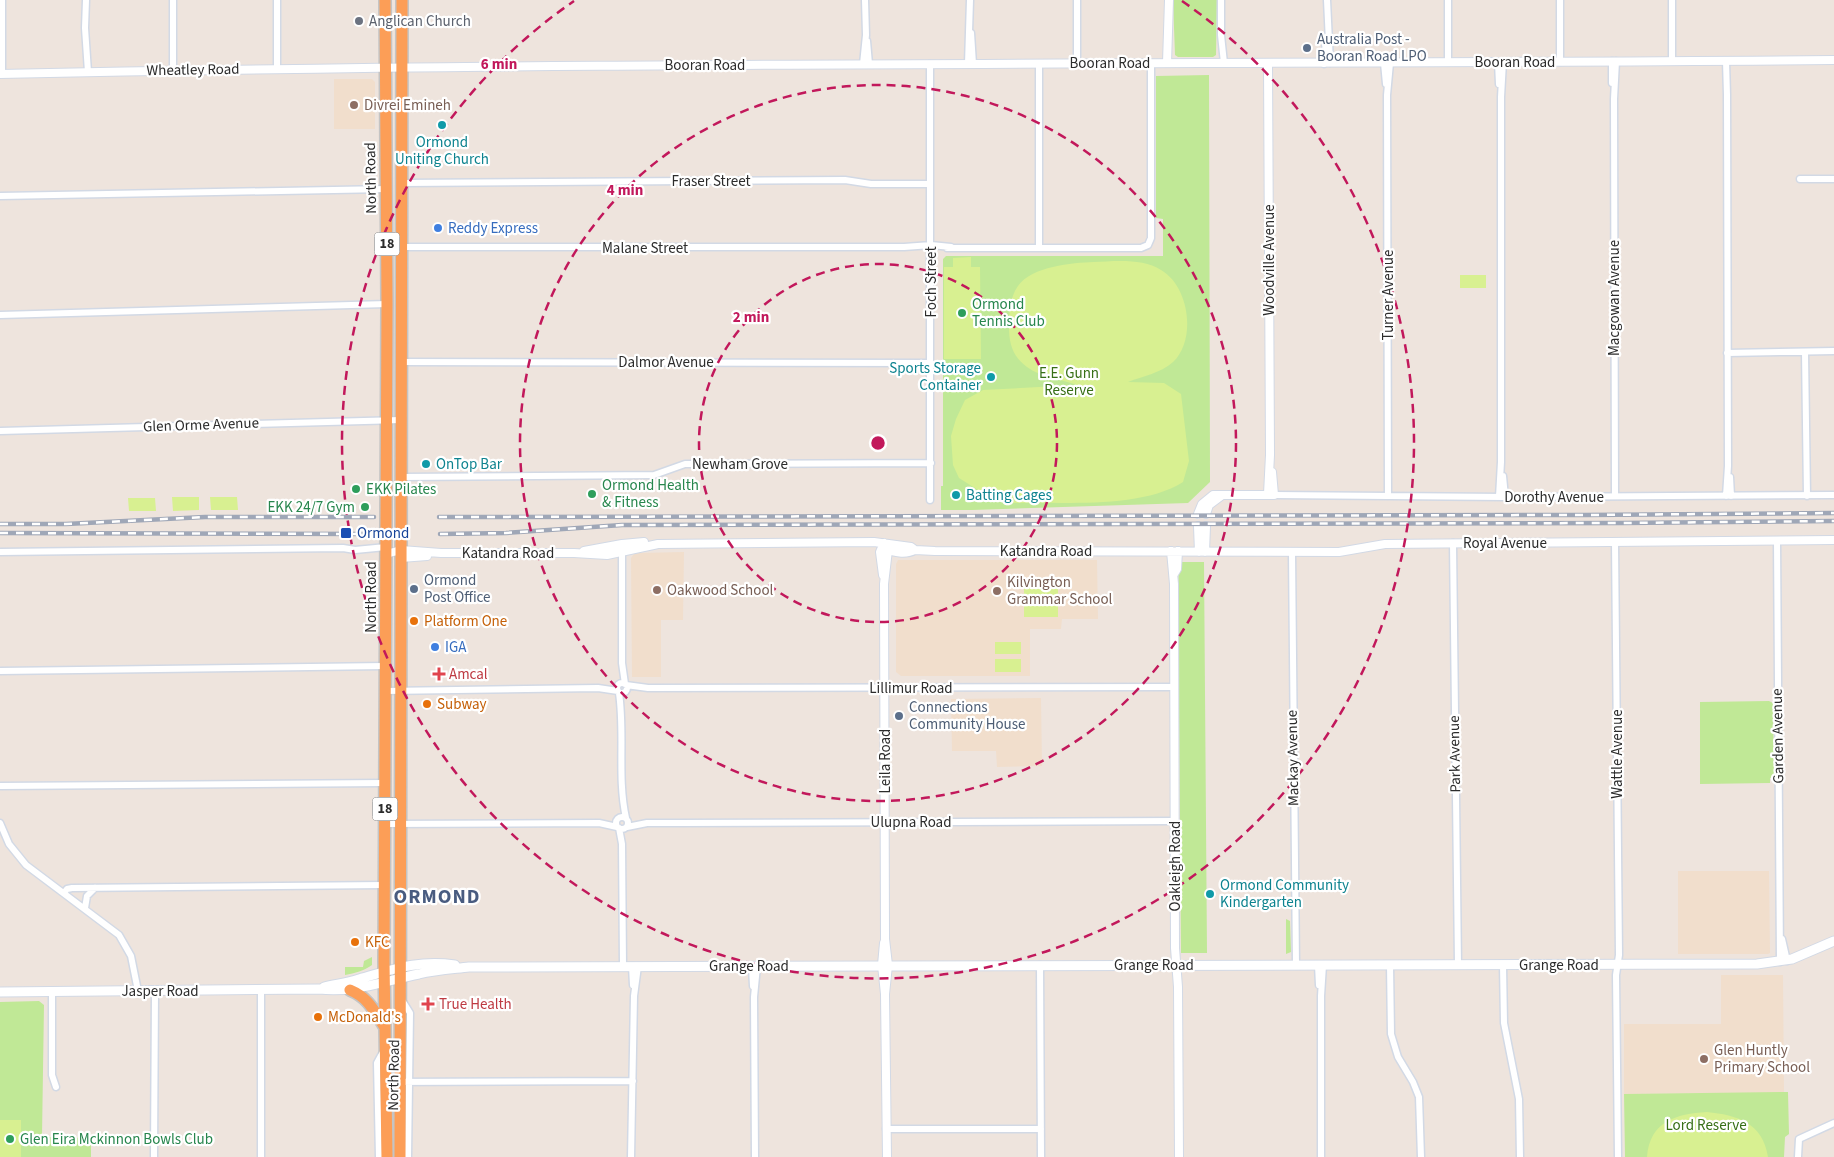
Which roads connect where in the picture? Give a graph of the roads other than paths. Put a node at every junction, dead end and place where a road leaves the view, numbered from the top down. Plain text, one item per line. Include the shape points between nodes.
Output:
1 (2, 0) edge
2 (86, 0) edge
3 (173, 0) edge
4 (277, 0) edge
5 (385, 0) edge
6 (402, 0) edge
7 (865, 0) edge
8 (970, 0) edge
9 (1077, 0) edge
10 (1169, 0) edge
11 (1221, 0) edge
12 (1327, 0) edge
13 (1448, 0) edge
14 (1560, 0) edge
15 (1672, 0) edge
16 (1834, 60) edge
17 (1614, 61) junction
18 (1672, 61) junction
19 (1728, 61) junction
20 (1448, 62) junction
21 (1500, 62) junction
22 (1560, 62) junction
23 (1077, 63) junction
24 (1150, 63) junction
25 (1170, 63) junction
26 (1221, 63) junction
27 (1387, 63) junction
28 (866, 64) junction
29 (930, 64) junction
30 (970, 64) junction
31 (1039, 64) junction
32 (1268, 64) junction
33 (1327, 64) junction
34 (402, 67) junction
35 (385, 68) junction
36 (277, 69) junction
37 (173, 70) junction
38 (88, 72) junction
39 (1, 74) edge
40 (386, 118) junction
41 (402, 118) junction
42 (1800, 179) dead end
43 (1834, 179) edge
44 (402, 183) junction
45 (930, 184) junction
46 (387, 189) junction
47 (0, 196) edge
48 (387, 247) junction
49 (401, 247) junction
50 (930, 247) junction
51 (1039, 247) junction
52 (387, 304) junction
53 (0, 314) edge
54 (1834, 351) edge
55 (1805, 352) junction
56 (1727, 353) junction
57 (401, 362) junction
58 (931, 363) junction
59 (386, 420) junction
60 (401, 420) junction
61 (0, 431) edge
62 (931, 463) junction
63 (401, 477) junction
64 (1271, 494) junction
65 (1834, 495) edge
66 (1388, 496) junction
67 (1615, 496) junction
68 (1729, 496) junction
69 (1807, 496) junction
70 (1502, 497) junction
71 (930, 500) dead end
72 (1202, 514) dead end
73 (1202, 526) dead end
74 (1834, 540) edge
75 (1777, 541) junction
76 (1615, 542) junction
77 (1453, 543) junction
78 (622, 544) junction
79 (658, 544) junction
80 (884, 547) junction
81 (386, 550) junction
82 (1175, 551) junction
83 (0, 552) edge
84 (622, 552) junction
85 (1202, 552) junction
86 (1292, 552) junction
87 (574, 553) junction
88 (401, 554) junction
89 (385, 666) junction
90 (0, 671) edge
91 (1174, 687) junction
92 (622, 688) junction
93 (884, 688) junction
94 (385, 691) junction
95 (401, 691) junction
96 (385, 783) junction
97 (0, 786) edge
98 (1175, 821) junction
99 (885, 822) junction
100 (0, 823) edge
101 (622, 823) junction
102 (385, 824) junction
103 (401, 824) junction
104 (384, 885) junction
105 (95, 888) junction
106 (64, 893) junction
107 (85, 908) junction
108 (401, 924) junction
109 (384, 925) junction
110 (1834, 941) edge
111 (1784, 961) junction
112 (885, 965) junction
113 (1040, 965) junction
114 (1176, 965) junction
115 (1296, 965) junction
116 (1320, 965) junction
117 (1390, 965) junction
118 (1458, 965) junction
119 (1503, 965) junction
120 (1618, 965) junction
121 (401, 966) junction
122 (631, 966) junction
123 (754, 966) junction
124 (469, 967) junction
125 (384, 977) junction
126 (401, 978) junction
127 (319, 989) junction
128 (261, 990) junction
129 (350, 990) junction
130 (138, 991) junction
131 (155, 991) junction
132 (0, 992) edge
133 (52, 992) junction
134 (386, 1027) junction
135 (386, 1045) junction
136 (633, 1081) junction
137 (387, 1082) junction
138 (404, 1082) junction
139 (56, 1087) dead end
140 (1834, 1123) edge
141 (1041, 1128) junction
142 (886, 1129) junction
143 (154, 1157) edge
144 (260, 1157) edge
145 (379, 1157) edge
146 (388, 1157) edge
147 (400, 1157) edge
148 (408, 1157) edge
149 (632, 1157) edge
150 (755, 1157) edge
151 (886, 1157) edge
152 (1041, 1157) edge
153 (1179, 1157) edge
154 (1321, 1157) edge
155 (1421, 1157) edge
156 (1520, 1157) edge
157 (1618, 1157) edge
158 (1798, 1157) edge

1 - 39 street
2 - 38 street
3 - 37 street
4 - 36 street
5 - 35 highway, North Road / 18
6 - 34 highway, North Road / 18
7 - 28 street
8 - 30 street
9 - 23 street
10 - 25 street
11 - 26 street
12 - 33 street
13 - 20 street
14 - 22 street
15 - 18 street
16 - 19 street, Booran Road
17 - 18 street, Booran Road
17 - 22 street, Booran Road
17 - 67 street, Macgowan Avenue
18 - 19 street, Booran Road
19 - 56 street
20 - 21 street, Booran Road
20 - 27 street, Booran Road
21 - 22 street, Booran Road
21 - 70 street
23 - 24 street, Booran Road
23 - 31 street, Booran Road
24 - 25 street, Booran Road
24 - 51 street, Malane Street via 1150,244 1141,248
25 - 26 street, Booran Road
26 - 32 street, Booran Road
27 - 33 street, Booran Road
27 - 66 street, Turner Avenue
28 - 29 street, Booran Road
28 - 34 street, Booran Road
29 - 30 street, Booran Road
29 - 45 street, Foch Street
30 - 31 street, Booran Road
31 - 51 street
32 - 33 street, Booran Road
32 - 64 street, Woodville Avenue
34 - 35 street, Booran Road
34 - 41 highway, North Road / 18
35 - 36 street, Wheatley Road
35 - 40 highway, North Road / 18
36 - 37 street, Wheatley Road
37 - 38 street, Wheatley Road
38 - 39 street, Wheatley Road
40 - 41 highway
40 - 46 highway, North Road / 18
41 - 44 highway, North Road / 18
42 - 43 street
44 - 45 street, Fraser Street via 844,180 875,184
44 - 49 highway, North Road / 18
45 - 50 street, Foch Street
46 - 47 street
46 - 48 highway, North Road / 18
48 - 49 street, Malane Street
48 - 52 highway, North Road / 18
49 - 50 street, Malane Street
49 - 57 highway, North Road / 18
50 - 51 street, Malane Street
50 - 58 street, Foch Street
52 - 53 street
52 - 59 highway, North Road / 18
54 - 55 street
55 - 56 street
55 - 69 street
56 - 68 street
57 - 58 street, Dalmor Avenue
57 - 60 highway, North Road / 18
58 - 62 street, Foch Street
59 - 60 street, Glen Orme Avenue
59 - 61 street, Glen Orme Avenue
59 - 81 highway, North Road / 18
60 - 63 highway, North Road / 18
62 - 63 street, Newham Grove via 690,464 654,475
62 - 71 street, Foch Street
63 - 88 highway, North Road / 18
64 - 66 street, Dorothy Avenue
64 - 72 street via 1223,495 1208,505
65 - 69 street, Dorothy Avenue
66 - 70 street, Dorothy Avenue
67 - 68 street, Dorothy Avenue
67 - 70 street, Dorothy Avenue
68 - 69 street, Dorothy Avenue
73 - 85 street
74 - 75 street, Royal Avenue
75 - 76 street, Royal Avenue
75 - 111 street, Garden Avenue via 1780,931
76 - 77 street, Royal Avenue
76 - 120 street, Wattle Avenue
77 - 86 street, Royal Avenue via 1385,544 1346,552
77 - 118 street, Park Avenue
78 - 79 street, Katandra Road
78 - 84 street
78 - 87 street, Katandra Road
79 - 80 street, Katandra Road via 866,543
79 - 84 street, Katandra Road
80 - 82 street, Katandra Road via 911,547 915,550
80 - 93 street, Leila Road
81 - 83 street
81 - 88 street, Katandra Road
81 - 89 highway, North Road / 18
82 - 85 street, Royal Avenue
82 - 91 street, Oakleigh Road
84 - 87 street, Katandra Road via 607,555
84 - 92 street
85 - 86 street, Royal Avenue
86 - 115 street, Mackay Avenue
87 - 88 street, Katandra Road
88 - 95 highway, North Road / 18
89 - 90 street
89 - 94 highway, North Road / 18
91 - 93 street, Lillimur Road
91 - 98 street, Oakleigh Road
92 - 93 street, Lillimur Road
92 - 95 street, Lillimur Road
92 - 101 street
93 - 99 street, Leila Road
94 - 95 street, Lillimur Road
94 - 96 highway, North Road / 18
95 - 103 highway, North Road / 18
96 - 97 street
96 - 102 highway, North Road / 18
98 - 99 street, Ulupna Road
98 - 114 street, Oakleigh Road
99 - 101 street, Ulupna Road
99 - 112 street, Leila Road
100 - 106 street via 9,844 20,858
101 - 103 street, Ulupna Road
101 - 122 street
102 - 103 street, Ulupna Road
102 - 104 highway, North Road / 18
103 - 108 highway, North Road / 18
104 - 105 street
104 - 109 highway, North Road / 18
105 - 106 street via 70,889
105 - 107 street via 87,896
106 - 107 street
107 - 130 street via 112,928 124,942 134,963
108 - 109 highway
108 - 121 highway, North Road / 18
109 - 125 highway, North Road / 18
110 - 111 main road, Grange Road
111 - 120 main road, Grange Road
112 - 113 main road, Grange Road
112 - 123 main road, Grange Road
112 - 142 street, Leila Road
113 - 114 main road, Grange Road
113 - 141 street
114 - 115 main road, Grange Road
114 - 153 street, Oakleigh Road
115 - 116 main road, Grange Road
116 - 117 main road, Grange Road
116 - 154 street
117 - 118 main road, Grange Road
117 - 155 street via 1391,1034 1398,1057 1419,1097
118 - 119 main road, Grange Road
119 - 120 main road, Grange Road
119 - 156 street via 1504,1023 1519,1098
120 - 157 street, Wattle Avenue
121 - 124 main road, Grange Road via 420,963
121 - 125 main road, Jasper Road
121 - 126 highway, North Road / 18
122 - 123 main road, Grange Road
122 - 124 main road, Grange Road
122 - 136 street
123 - 150 street
124 - 126 main road, Grange Road
125 - 126 main road, Grange Road
125 - 127 main road, Jasper Road via 340,982
125 - 129 main road, Jasper Road
125 - 134 highway, North Road / 18
126 - 138 highway, North Road / 18
127 - 128 main road, Jasper Road
127 - 129 main road, Jasper Road
128 - 131 main road, Jasper Road
128 - 144 street
129 - 134 highway via 371,1004
130 - 131 main road, Jasper Road
130 - 133 main road, Jasper Road
131 - 143 street
132 - 133 main road, Jasper Road
133 - 139 street via 52,1076
134 - 135 highway, North Road / 18
135 - 137 highway, North Road / 18
135 - 145 street, North Road via 378,1064
136 - 138 street
136 - 149 street
137 - 138 street
137 - 146 highway, North Road / 18
138 - 147 highway, North Road / 18
138 - 148 street, North Road
140 - 158 street via 1799,1140
141 - 142 street
141 - 152 street
142 - 151 street, Leila Road

